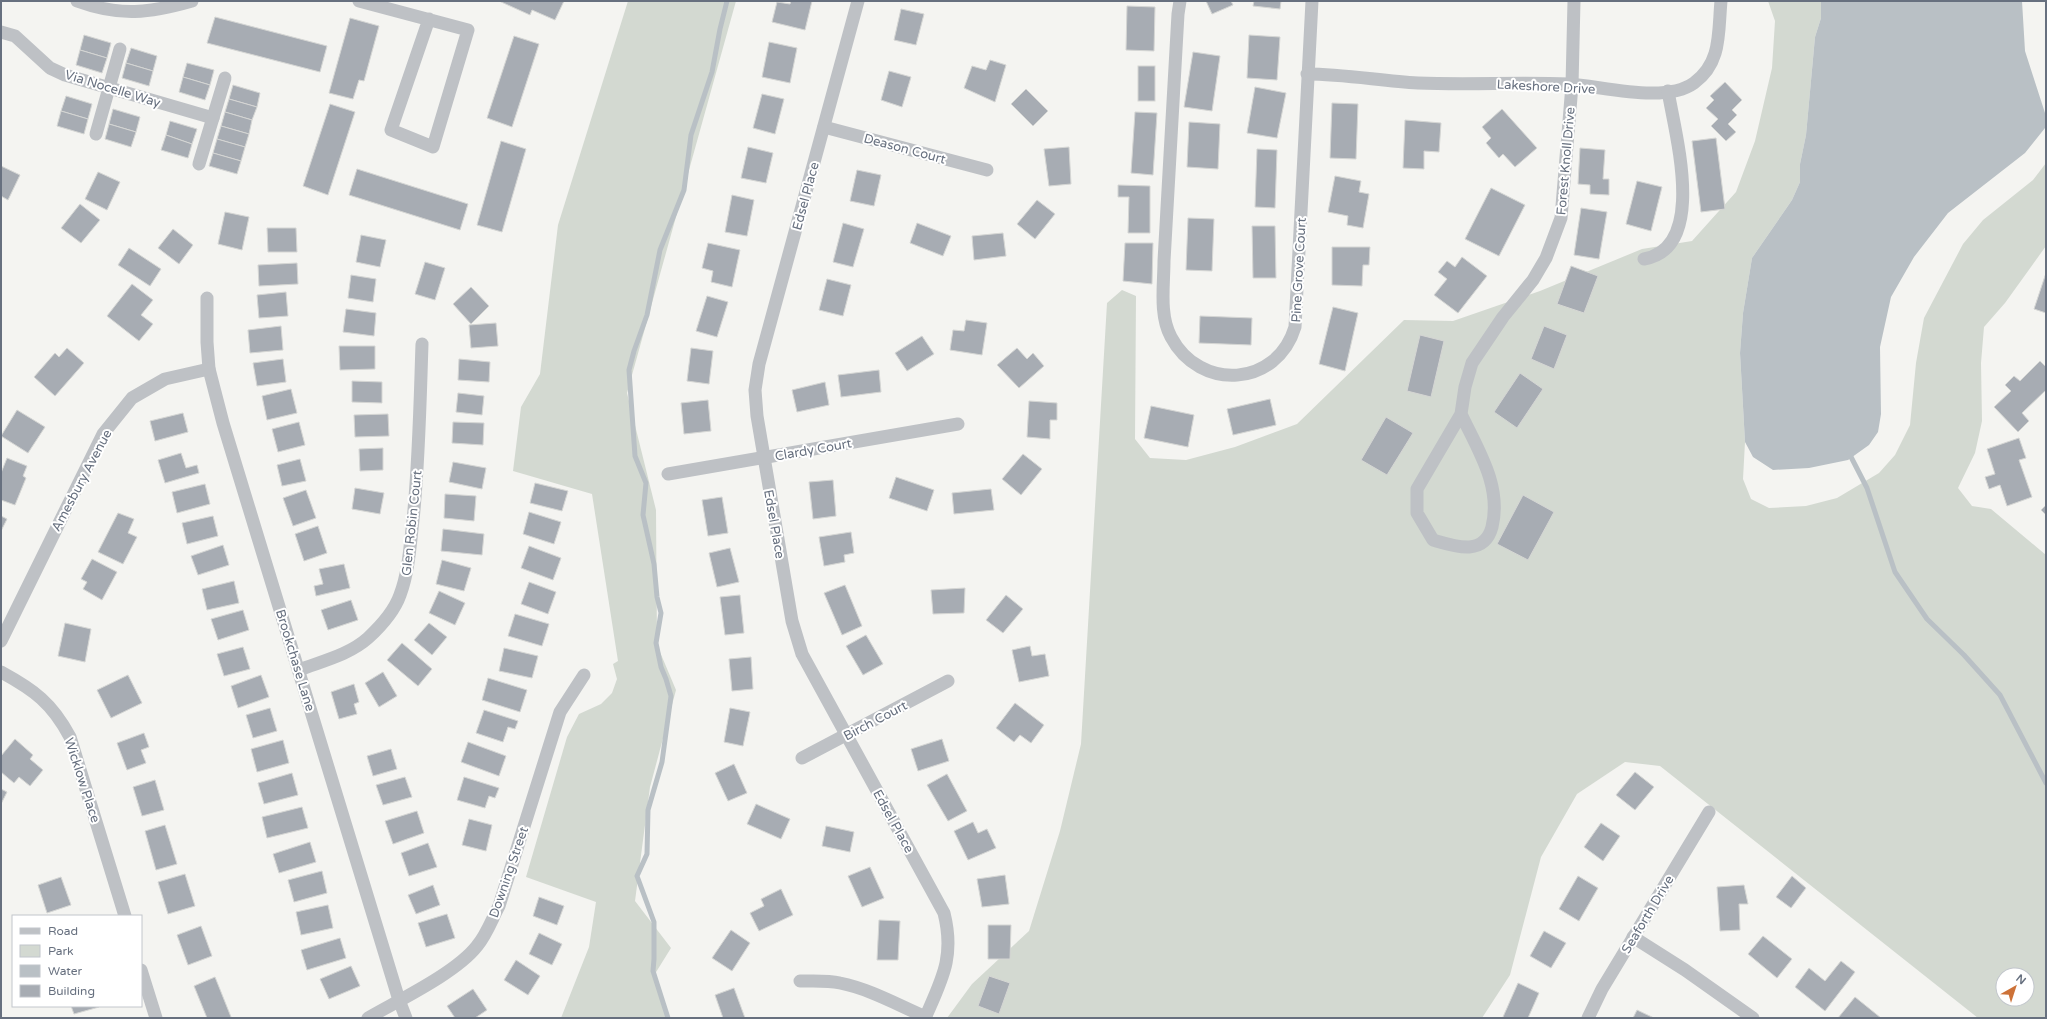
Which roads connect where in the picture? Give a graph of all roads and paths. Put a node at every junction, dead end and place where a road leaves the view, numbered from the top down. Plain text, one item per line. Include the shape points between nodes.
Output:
1 (77, 1) edge
2 (192, 1) edge
3 (359, 1) edge
4 (858, 1) edge
5 (1180, 1) edge
6 (1312, 1) edge
7 (1574, 1) edge
8 (1721, 1) edge
9 (429, 19) junction
10 (1, 32) edge
11 (120, 49) dead end
12 (1307, 74) junction
13 (224, 78) dead end
14 (1572, 85) junction
15 (109, 88) junction
16 (1668, 91) junction
17 (213, 118) junction
18 (824, 127) junction
19 (96, 134) dead end
20 (199, 164) dead end
21 (987, 170) dead end
22 (1644, 259) dead end
23 (207, 298) dead end
24 (422, 344) dead end
25 (209, 370) junction
26 (1461, 414) junction
27 (958, 424) dead end
28 (764, 458) junction
29 (668, 474) dead end
30 (1, 641) edge
31 (299, 670) junction
32 (1, 672) edge
33 (584, 675) dead end
34 (948, 681) dead end
35 (847, 735) junction
36 (802, 758) dead end
37 (1709, 812) dead end
38 (124, 915) edge
39 (1633, 937) junction
40 (142, 973) edge
41 (800, 981) dead end
42 (399, 1000) junction
43 (926, 1017) edge
44 (156, 1018) edge
45 (368, 1018) edge
46 (406, 1018) edge
47 (1588, 1018) edge
48 (1753, 1018) edge

1 - 2 street via 118,13 160,10
3 - 9 street
4 - 18 street, Edsel Place
5 - 12 street, Pine Grove Court via 1163,301 1170,336 1178,348 1198,365 1220,374 1245,375 1257,372 1272,363 1291,341 1295,327
6 - 12 street, Pine Grove Court
7 - 14 street, Forest Knoll Drive
8 - 16 street, Lakeshore Drive via 1718,43 1714,58 1706,72 1692,84
9 - 9 street via 468,30 433,147 391,130
10 - 15 street, Via Nocelle Way via 15,36 50,68
11 - 15 street
12 - 14 street, Lakeshore Drive via 1335,74 1420,83
13 - 17 street
14 - 16 street, Lakeshore Drive via 1628,91
14 - 26 street, Forest Knoll Drive via 1561,218 1546,258 1472,363
15 - 17 street, Via Nocelle Way
15 - 19 street
16 - 22 street via 1682,176 1683,205 1680,225 1673,240 1663,252
17 - 20 street
18 - 21 street, Deason Court
18 - 28 street, Edsel Place via 759,364 756,396
23 - 25 street, Brookchase Lane
24 - 31 street, Glen Robin Court via 414,508 406,579 400,596 392,612 367,639 347,651
25 - 30 street, Amesbury Avenue via 165,379 132,398 102,434
25 - 31 street, Brookchase Lane
26 - 26 street, Forest Knoll Drive via 1417,489 1417,513 1433,540 1456,547 1476,546 1489,536 1495,513 1494,489
27 - 28 street, Clardy Court
28 - 29 street, Clardy Court
28 - 35 street, Edsel Place via 792,621 802,654
31 - 42 street, Brookchase Lane
32 - 38 street, Wicklow Place via 28,687 46,701 60,718 70,737
33 - 42 street, Downing Street via 560,712 499,906 484,936 465,958
34 - 35 street, Birch Court
35 - 36 street, Birch Court
35 - 43 street, Edsel Place via 944,913 949,946 946,969
37 - 39 street, Seaforth Drive
39 - 47 street, Seaforth Drive
39 - 48 street
40 - 44 street
41 - 43 street via 823,980 841,983
42 - 45 street, Downing Street
42 - 46 street, Brookchase Lane

